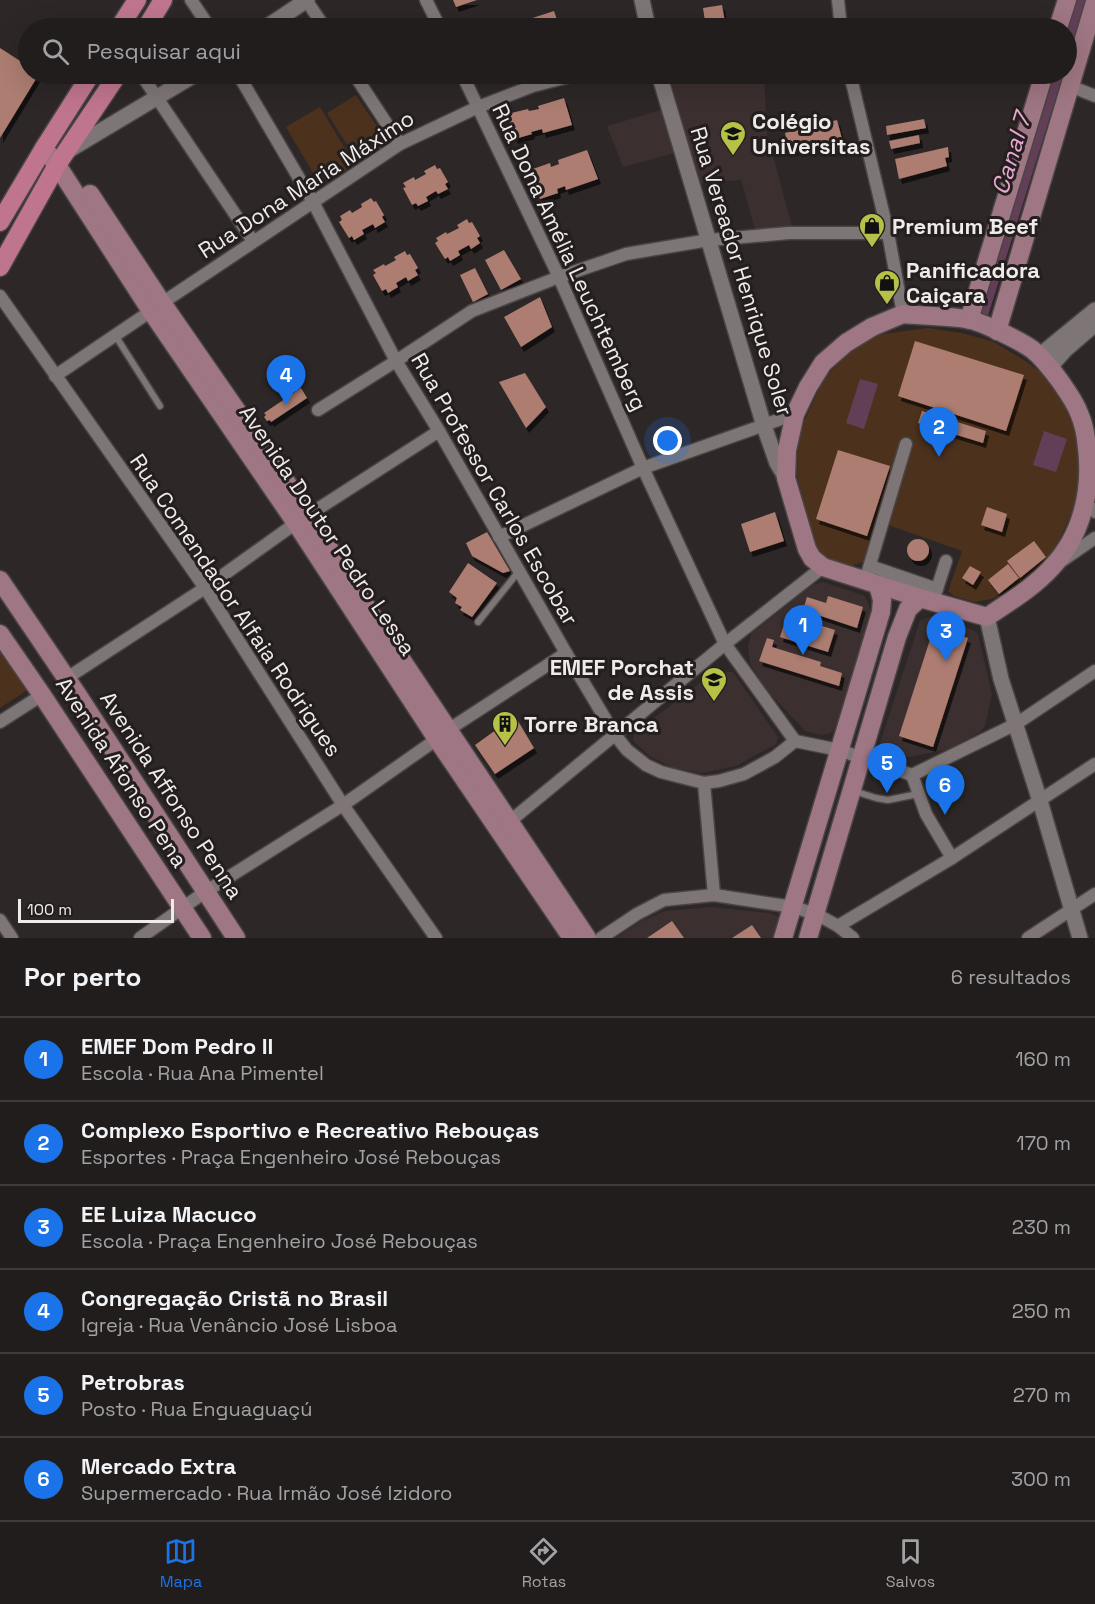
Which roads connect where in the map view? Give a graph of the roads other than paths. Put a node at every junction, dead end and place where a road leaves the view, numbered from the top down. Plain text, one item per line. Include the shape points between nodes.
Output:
1 (131, 0) edge
2 (137, 0) edge
3 (163, 0) edge
4 (191, 0) edge
5 (307, 0) edge
6 (426, 0) edge
7 (642, 0) edge
8 (838, 0) edge
9 (1067, 0) edge
10 (1095, 2) edge
11 (119, 18) edge
12 (125, 18) edge
13 (152, 18) edge
14 (203, 18) edge
15 (280, 18) edge
16 (319, 18) edge
17 (435, 18) edge
18 (646, 18) edge
19 (840, 18) edge
20 (1061, 18) edge
21 (1077, 62) edge
22 (78, 84) edge
23 (85, 84) edge
24 (111, 84) edge
25 (147, 84) edge
26 (179, 84) edge
27 (244, 84) edge
28 (361, 84) edge
29 (467, 84) edge
30 (544, 84) edge
31 (662, 84) edge
32 (852, 84) edge
33 (1036, 84) edge
34 (1070, 86) joint
35 (1095, 96) edge
36 (156, 98) junction
37 (478, 107) junction
38 (400, 144) junction
39 (44, 148) junction
40 (62, 157) junction
41 (313, 202) junction
42 (0, 213) edge
43 (0, 222) edge
44 (888, 233) junction
45 (709, 240) junction
46 (253, 241) junction
47 (0, 267) edge
48 (559, 277) junction
49 (0, 296) edge
50 (157, 307) junction
51 (1095, 310) edge
52 (903, 314) junction
53 (969, 320) junction
54 (1095, 324) edge
55 (997, 331) junction
56 (115, 335) junction
57 (396, 361) junction
58 (1045, 362) junction
59 (55, 376) junction
60 (160, 406) dead end
61 (318, 410) dead end
62 (795, 414) junction
63 (764, 426) junction
64 (439, 431) junction
65 (906, 444) dead end
66 (643, 468) junction
67 (786, 478) junction
68 (1093, 507) edge
69 (302, 519) junction
70 (1095, 525) edge
71 (499, 537) junction
72 (1095, 537) edge
73 (946, 561) dead end
74 (823, 567) junction
75 (1052, 567) junction
76 (519, 571) junction
77 (871, 578) junction
78 (0, 580) edge
79 (205, 588) junction
80 (930, 597) junction
81 (881, 612) junction
82 (987, 617) junction
83 (904, 620) junction
84 (478, 622) dead end
85 (0, 634) edge
86 (725, 644) junction
87 (566, 653) junction
88 (1095, 671) edge
89 (67, 678) junction
90 (42, 694) junction
91 (0, 722) edge
92 (1016, 724) junction
93 (442, 735) junction
94 (615, 735) junction
95 (795, 741) junction
96 (839, 750) junction
97 (860, 757) junction
98 (1095, 764) edge
99 (912, 775) junction
100 (704, 783) junction
101 (851, 790) junction
102 (918, 794) junction
103 (1040, 801) junction
104 (343, 805) junction
105 (509, 822) junction
106 (952, 858) junction
107 (206, 892) junction
108 (1095, 894) edge
109 (714, 895) junction
110 (793, 907) junction
111 (182, 908) junction
112 (1072, 909) junction
113 (816, 914) junction
114 (0, 920) edge
115 (838, 926) junction
116 (12, 938) edge
117 (140, 938) edge
118 (202, 938) edge
119 (236, 938) edge
120 (436, 938) edge
121 (572, 938) edge
122 (587, 938) edge
123 (601, 938) edge
124 (783, 938) edge
125 (808, 938) edge
126 (853, 938) edge
127 (1028, 938) edge
128 (1080, 938) edge

1 - 11 lane
2 - 12 main road
3 - 13 main road
4 - 14 street
5 - 15 street
5 - 16 street
6 - 17 street
7 - 18 street
8 - 19 street
9 - 20 main road
10 - 21 main road
22 - 42 lane
23 - 39 main road
24 - 40 main road
25 - 36 street
26 - 36 street
27 - 41 street, Rua Professor Carlos Escobar
28 - 38 street
29 - 37 street, Rua Dona Amélia Leuchtemberg
30 - 37 street, Rua Dona Maria Máximo
31 - 45 street, Rua Vereador Henrique Soler
32 - 44 street
33 - 53 main road
34 - 35 street
34 - 55 main road
36 - 40 street
36 - 46 street
37 - 38 street, Rua Dona Maria Máximo
37 - 48 street, Rua Dona Amélia Leuchtemberg
38 - 41 street, Rua Dona Maria Máximo
39 - 40 main road, Avenida Doutor Pedro Lessa
39 - 43 main road
40 - 47 main road
40 - 50 main road, Avenida Doutor Pedro Lessa
41 - 46 street, Rua Dona Maria Máximo
41 - 57 street, Rua Professor Carlos Escobar
44 - 45 street via 789,233
44 - 52 street
45 - 48 street via 626,254
45 - 63 street, Rua Vereador Henrique Soler
46 - 50 street, Rua Dona Maria Máximo
48 - 57 street via 472,311
48 - 66 street, Rua Dona Amélia Leuchtemberg
49 - 59 street, Rua Comendador Alfaia Rodrigues
50 - 56 street, Rua Dona Maria Máximo
50 - 69 main road, Avenida Doutor Pedro Lessa
51 - 58 street
52 - 53 main road
52 - 62 main road via 846,343 824,363
53 - 55 main road
54 - 58 street
55 - 58 main road via 1032,350
56 - 59 street, Rua Dona Maria Máximo
56 - 60 lane
57 - 61 street
57 - 64 street, Rua Professor Carlos Escobar
58 - 68 main road via 1080,413
59 - 79 street, Rua Comendador Alfaia Rodrigues
62 - 63 street
62 - 67 main road
63 - 66 street
63 - 67 street, Rua Vereador Henrique Soler
64 - 69 street
64 - 71 street, Rua Professor Carlos Escobar
65 - 77 street
66 - 71 street
66 - 86 street, Rua Dona Amélia Leuchtemberg
67 - 74 main road via 807,549
68 - 75 main road via 1082,516
69 - 79 street
69 - 93 main road, Avenida Doutor Pedro Lessa
70 - 72 street
71 - 76 street, Rua Professor Carlos Escobar
72 - 75 street
73 - 80 street
74 - 77 main road
74 - 86 street
75 - 82 main road
76 - 84 lane
76 - 87 street, Rua Professor Carlos Escobar
77 - 80 main road
77 - 81 main road via 882,600
78 - 89 main road, Avenida Affonso Penna
79 - 89 street
79 - 104 street, Rua Comendador Alfaia Rodrigues
80 - 82 main road
80 - 83 main road via 908,609
81 - 83 main road
81 - 96 main road
82 - 92 street
83 - 97 main road
85 - 90 main road, Avenida Afonso Pena
86 - 94 street
86 - 95 street, Rua Dona Amélia Leuchtemberg
87 - 93 street
87 - 94 street, Rua Professor Carlos Escobar
88 - 92 street
89 - 107 main road, Avenida Affonso Penna
90 - 91 street
90 - 111 main road, Avenida Afonso Pena
92 - 99 street
92 - 103 street
93 - 104 street
93 - 105 main road, Avenida Doutor Pedro Lessa
93 - 121 main road, Avenida Doutor Pedro Lessa
94 - 100 street, Rua Professor Carlos Escobar via 646,765
94 - 105 street
95 - 96 street
95 - 100 street, Rua Professor Carlos Escobar via 761,766
96 - 97 street
96 - 110 main road
97 - 99 street
97 - 101 main road
98 - 103 street
99 - 102 street
100 - 109 street
101 - 102 lane via 888,800
101 - 113 main road
102 - 106 street
103 - 106 street
103 - 112 street
104 - 107 street
104 - 120 street, Rua Comendador Alfaia Rodrigues
105 - 122 main road, Avenida Doutor Pedro Lessa
106 - 115 street
107 - 111 street
107 - 119 main road, Avenida Affonso Penna
108 - 112 street
109 - 110 street
109 - 123 street via 664,900
110 - 113 street
110 - 124 main road
111 - 117 street
111 - 118 main road, Avenida Afonso Pena
112 - 127 street
112 - 128 street
113 - 115 street
113 - 125 main road
114 - 116 street
115 - 126 street

